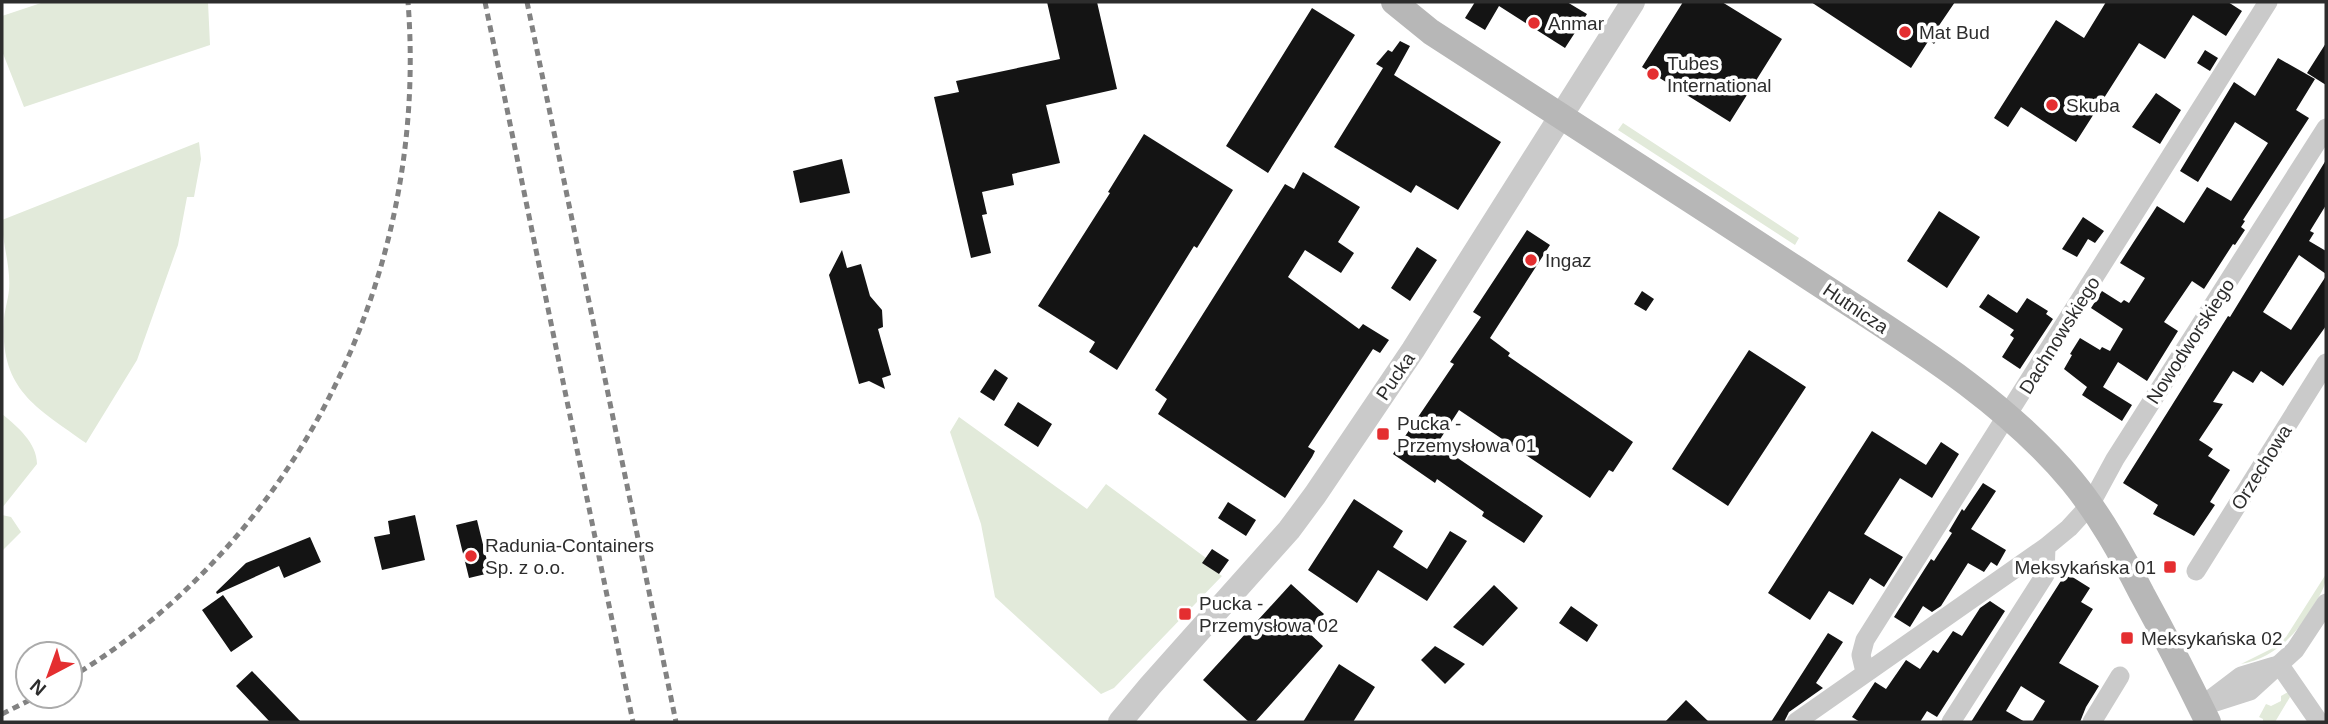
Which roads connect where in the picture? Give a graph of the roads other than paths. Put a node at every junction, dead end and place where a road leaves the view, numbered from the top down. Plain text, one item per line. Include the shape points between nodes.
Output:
1 (1394, 2) edge
2 (1633, 2) edge
3 (2268, 2) edge
4 (1561, 116) junction
5 (2326, 128) edge
6 (2326, 363) edge
7 (2007, 416) junction
8 (2090, 505) junction
9 (2046, 547) junction
10 (2196, 571) dead end
11 (2326, 603) edge
12 (2278, 664) junction
13 (1865, 672) junction
14 (2120, 676) dead end
15 (2204, 715) edge
16 (1132, 718) edge
17 (1796, 722) edge
18 (1951, 722) edge
19 (2092, 722) edge
20 (2319, 722) edge

1 - 4 main road, Hutnicza via 1431,32
2 - 4 street, Pucka
3 - 7 street, Dachnowskiego
4 - 7 main road, Hutnicza via 1945,368
4 - 16 street, Pucka via 1315,495 1150,686
5 - 8 street, Nowodworskiego
6 - 10 street, Orzechowa
7 - 8 main road, Hutnicza via 2073,481
7 - 13 street, Dachnowskiego via 1865,640 1861,654
8 - 9 street, Nowodworskiego
8 - 15 main road, Hutnicza via 2121,553
9 - 13 street, Nowodworskiego
9 - 18 street via 2045,575
11 - 12 street via 2295,650
12 - 15 street via 2250,691
12 - 20 street
13 - 17 street, Nowodworskiego
14 - 19 street

